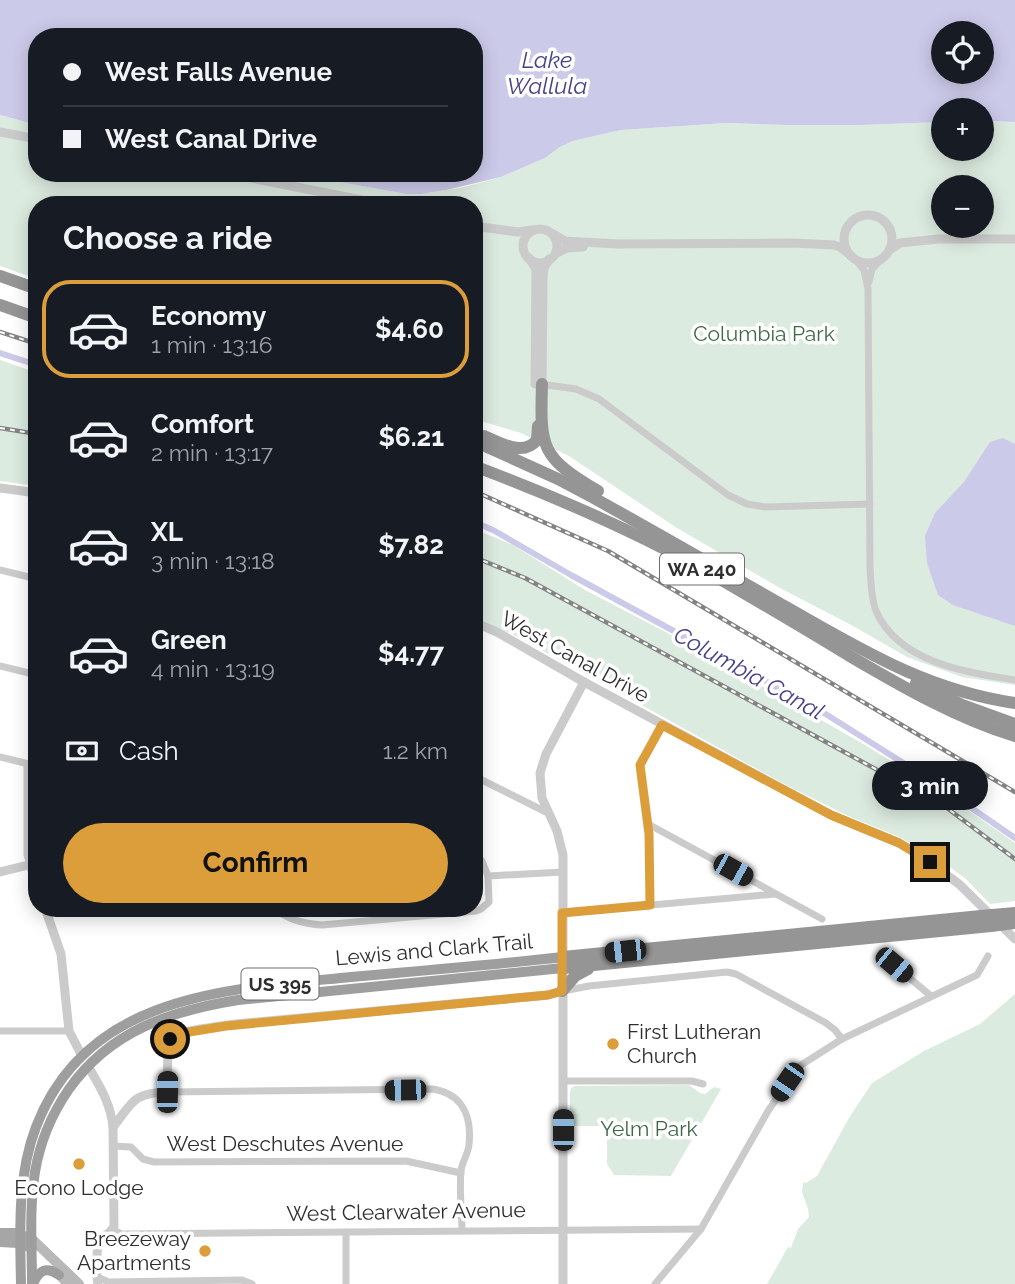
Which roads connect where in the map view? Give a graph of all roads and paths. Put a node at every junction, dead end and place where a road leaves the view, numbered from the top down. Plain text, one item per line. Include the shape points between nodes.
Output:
1 (0, 132) edge
2 (28, 137) edge
3 (271, 182) edge
4 (342, 196) edge
5 (889, 226) junction
6 (483, 228) edge
7 (846, 228) junction
8 (483, 230) edge
9 (533, 230) junction
10 (552, 234) junction
11 (938, 239) junction
12 (1015, 239) edge
13 (792, 243) junction
14 (618, 244) junction
15 (523, 248) junction
16 (890, 251) junction
17 (552, 257) junction
18 (852, 257) junction
19 (529, 258) junction
20 (881, 260) junction
21 (0, 276) edge
22 (28, 286) edge
23 (868, 289) junction
24 (0, 305) edge
25 (28, 315) edge
26 (539, 384) junction
27 (483, 436) edge
28 (483, 445) edge
29 (483, 470) edge
30 (0, 488) edge
31 (28, 492) edge
32 (870, 504) junction
33 (683, 547) junction
34 (0, 570) edge
35 (28, 577) edge
36 (483, 626) edge
37 (859, 649) junction
38 (0, 666) edge
39 (28, 673) edge
40 (1015, 680) edge
41 (584, 682) junction
42 (1015, 703) edge
43 (1015, 724) edge
44 (662, 725) junction
45 (1015, 734) edge
46 (0, 757) edge
47 (27, 764) joint
48 (483, 780) edge
49 (548, 813) junction
50 (648, 824) junction
51 (28, 856) edge
52 (483, 864) edge
53 (28, 865) edge
54 (0, 872) edge
55 (563, 872) junction
56 (488, 876) junction
57 (775, 894) junction
58 (650, 905) junction
59 (483, 907) edge
60 (562, 913) junction
61 (1015, 913) edge
62 (48, 917) edge
63 (288, 917) edge
64 (410, 917) edge
65 (822, 919) dead end
66 (1015, 923) edge
67 (1015, 939) edge
68 (988, 956) dead end
69 (563, 962) junction
70 (598, 964) junction
71 (894, 965) dead end
72 (562, 991) junction
73 (931, 996) junction
74 (0, 1031) edge
75 (69, 1031) junction
76 (842, 1039) junction
77 (85, 1061) junction
78 (563, 1081) junction
79 (703, 1084) dead end
80 (167, 1092) junction
81 (113, 1127) junction
82 (113, 1146) junction
83 (461, 1173) junction
84 (701, 1228) junction
85 (563, 1229) junction
86 (113, 1230) junction
87 (462, 1231) junction
88 (346, 1232) junction
89 (0, 1233) edge
90 (26, 1241) junction
91 (0, 1242) edge
92 (59, 1275) junction
93 (95, 1282) edge
94 (21, 1284) edge
95 (33, 1284) edge
96 (68, 1284) edge
97 (79, 1284) edge
98 (252, 1284) edge
99 (346, 1284) edge
100 (563, 1284) edge
101 (655, 1284) edge

1 - 2 street
3 - 4 street
5 - 7 street via 879,217 866,215
5 - 11 street via 903,236
5 - 16 street
6 - 9 street
7 - 13 street via 834,238
7 - 18 street via 844,239
8 - 15 street via 513,238
9 - 10 street
9 - 15 street
10 - 14 street via 565,241
10 - 17 street via 557,244
11 - 12 street
11 - 16 street via 900,243
13 - 14 street
13 - 18 street via 836,246
14 - 17 street via 567,248
15 - 19 street
16 - 20 street
17 - 19 street via 539,262
17 - 26 street via 544,270
18 - 20 street via 862,263
18 - 23 street via 864,270
19 - 26 street via 536,269
20 - 23 street via 872,269
21 - 22 highway
23 - 32 street
24 - 25 highway
26 - 27 highway via 538,434 533,445 519,449
26 - 32 street via 576,389 599,399 728,495 747,504
26 - 33 highway via 543,434 555,460
28 - 33 highway, WA 240 via 558,479
29 - 45 highway, WA 240 via 685,560 918,694 974,721
30 - 31 street
32 - 40 street via 873,598 887,628 929,660
33 - 37 highway, WA 240
34 - 35 street
36 - 41 street, West Canal Drive
37 - 42 highway, WA 240 via 942,686
37 - 43 highway via 940,695
38 - 39 street
41 - 44 street, West Canal Drive
41 - 49 street via 541,767 540,786
44 - 50 street via 640,765
44 - 67 street, West Canal Drive via 831,815 915,852 959,884
46 - 47 street
47 - 51 street
48 - 49 street
49 - 55 street via 560,840
50 - 57 street
50 - 58 street
52 - 56 street
53 - 54 street
55 - 56 street
55 - 60 street
56 - 59 street via 489,902
57 - 58 street
57 - 65 street
58 - 60 street
60 - 69 street
61 - 69 highway, Lewis and Clark Trail / US 395, bridge
62 - 75 street via 61,954
63 - 64 street via 322,925
66 - 70 highway, Lewis and Clark Trail / US 395, bridge
68 - 73 street via 977,975
69 - 70 highway, Lewis and Clark Trail / US 395
69 - 72 street
69 - 77 highway, Lewis and Clark Trail / US 395 via 217,1003 140,1028
70 - 72 highway via 577,974
71 - 73 street
72 - 76 street via 727,972 815,1016
72 - 78 street
72 - 80 street via 183,1033 169,1040
73 - 76 street
74 - 75 street
75 - 77 street
76 - 84 street via 798,1067
77 - 81 street via 108,1104
77 - 90 highway, US 395 via 41,1146
78 - 79 street via 692,1080
78 - 85 street
80 - 81 street via 141,1095
80 - 83 street via 446,1093 459,1101 469,1124 469,1146
81 - 82 street
82 - 83 street, West Deschutes Avenue via 131,1147 154,1162 406,1161
82 - 86 street
83 - 87 street
84 - 85 street, West Clearwater Avenue
84 - 101 street
85 - 87 street, West Clearwater Avenue
85 - 100 street
86 - 88 street, West Clearwater Avenue via 122,1234
86 - 93 street via 98,1245
87 - 88 street, West Clearwater Avenue
88 - 99 street
89 - 90 main road
90 - 91 main road
90 - 92 main road
90 - 94 highway, US 395
90 - 95 highway, US 395
90 - 97 main road
92 - 95 highway via 43,1270
92 - 96 main road
93 - 98 street via 242,1280

